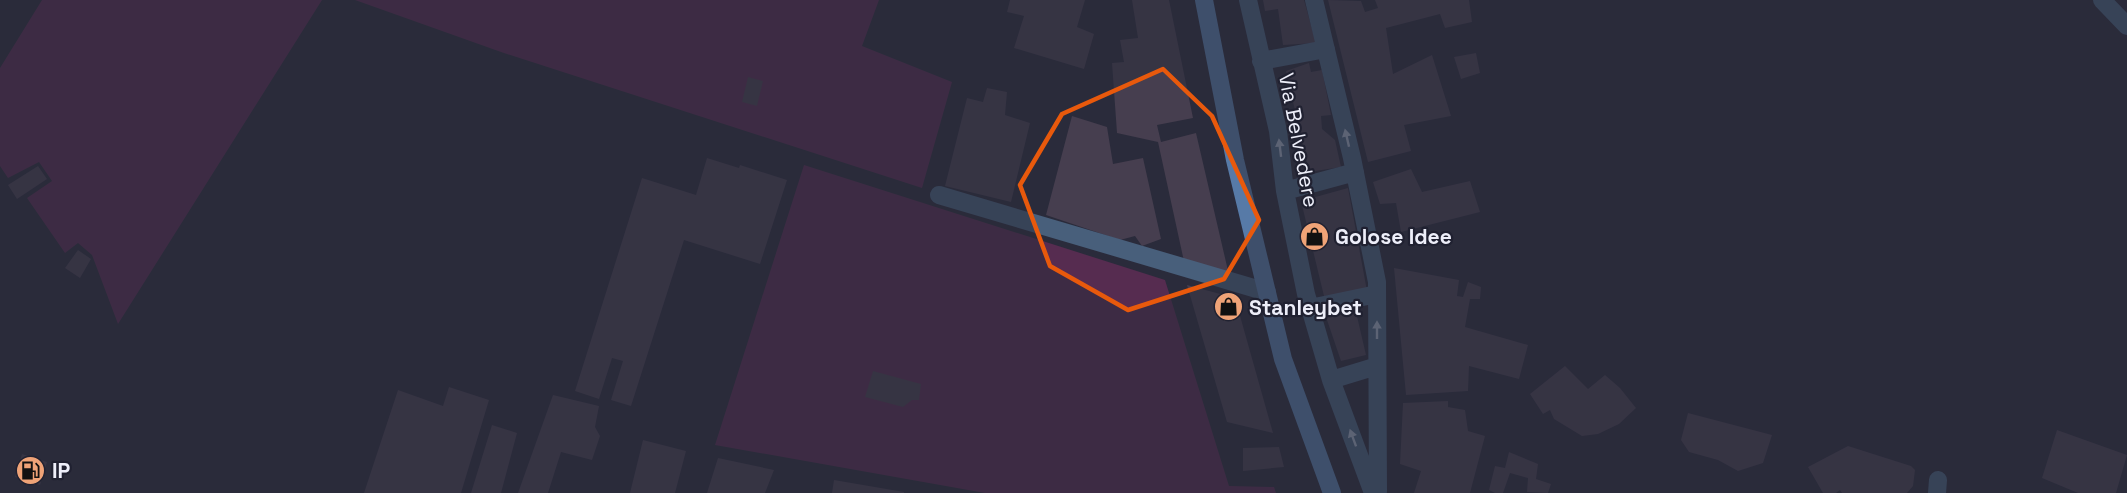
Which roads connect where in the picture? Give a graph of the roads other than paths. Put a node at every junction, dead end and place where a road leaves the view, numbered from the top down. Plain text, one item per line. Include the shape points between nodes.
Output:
1 (1204, 0) edge
2 (1248, 0) edge
3 (1314, 0) edge
4 (2102, 0) edge
5 (2127, 26) edge
6 (1326, 49) junction
7 (1261, 61) junction
8 (1354, 172) junction
9 (1285, 191) junction
10 (939, 195) dead end
11 (1267, 292) junction
12 (1377, 294) junction
13 (1310, 308) junction
14 (1377, 366) junction
15 (1331, 380) junction
16 (1332, 493) edge
17 (1373, 493) edge
18 (1378, 493) edge

1 - 11 main road via 1235,160
2 - 7 street, Via Belvedere
3 - 6 street
4 - 5 street
6 - 7 street
8 -> 6 street
9 -> 7 street, Via Belvedere via 1278,131
8 - 9 street
8 - 12 street
9 - 13 street, Via Belvedere
10 - 11 street
11 - 16 main road via 1283,359
12 - 13 street
14 -> 12 street
13 - 15 street, Via Belvedere
14 - 15 street
14 - 18 street
17 -> 15 street, Via Belvedere

